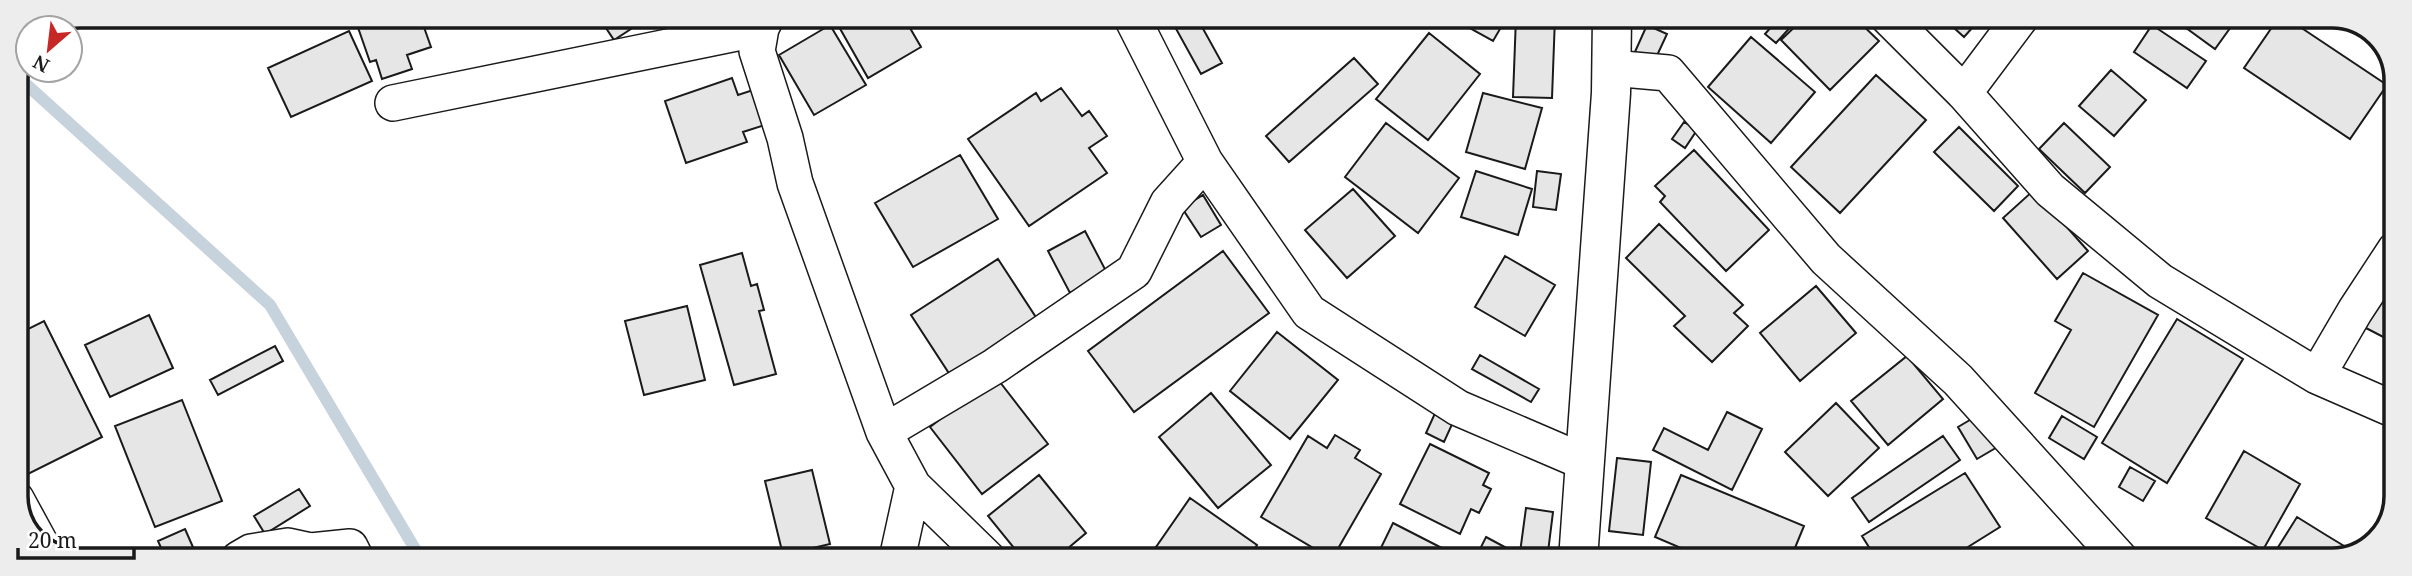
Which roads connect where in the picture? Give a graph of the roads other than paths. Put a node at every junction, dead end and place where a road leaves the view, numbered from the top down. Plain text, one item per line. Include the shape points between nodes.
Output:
1 (726, 28) edge
2 (761, 28) edge
3 (1137, 28) edge
4 (1612, 28) edge
5 (1899, 28) edge
6 (2013, 28) edge
7 (1611, 68) junction
8 (1964, 93) junction
9 (393, 103) dead end
10 (1205, 162) junction
11 (2384, 267) edge
12 (2317, 376) junction
13 (2384, 405) edge
14 (884, 432) junction
15 (1584, 462) junction
16 (913, 486) junction
17 (276, 548) edge
18 (297, 548) edge
19 (899, 548) edge
20 (977, 548) edge
21 (1579, 548) edge
22 (2109, 548) edge

1 - 9 street
2 - 14 street via 757,51 794,183
3 - 10 street
4 - 7 street
5 - 8 street
6 - 8 street
7 - 15 street
7 - 22 street via 1668,73 1826,259 1958,380
8 - 12 street via 2050,190 2160,281
10 - 14 street via 1168,203 1133,271 995,366
10 - 15 street via 1309,312 1458,408
11 - 12 street
12 - 13 street
14 - 16 street
15 - 21 street
16 - 19 street
16 - 20 street
17 - 18 street

